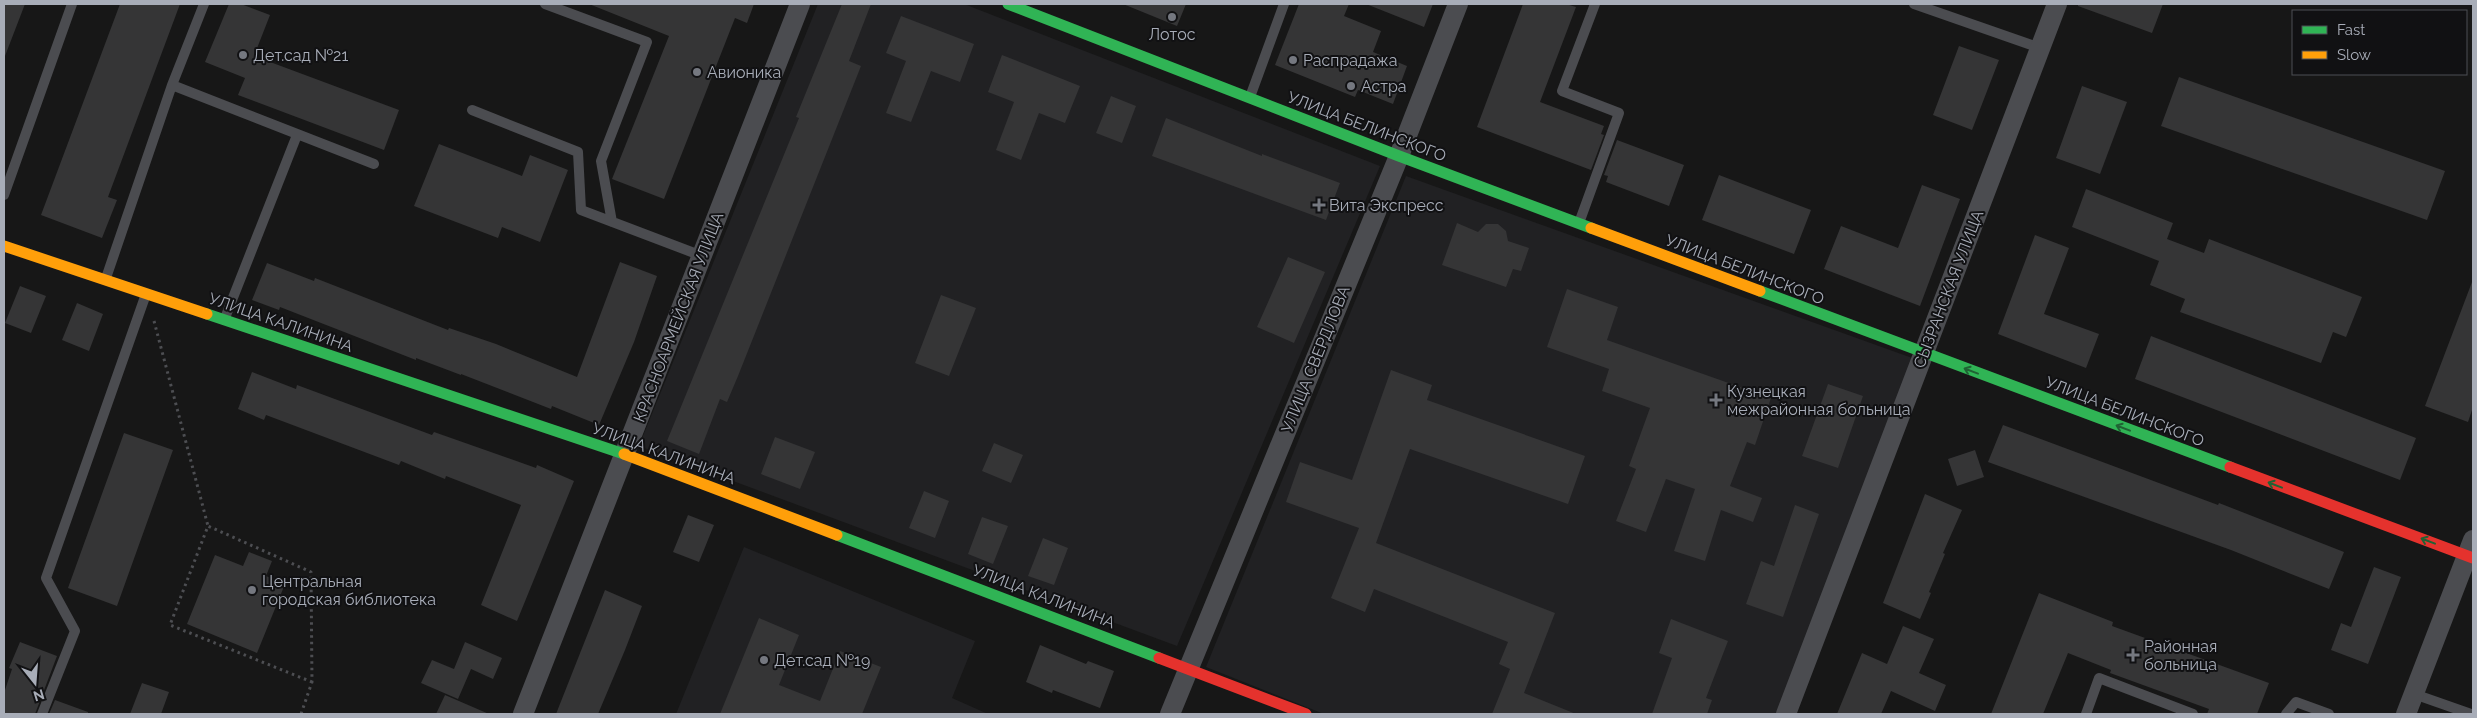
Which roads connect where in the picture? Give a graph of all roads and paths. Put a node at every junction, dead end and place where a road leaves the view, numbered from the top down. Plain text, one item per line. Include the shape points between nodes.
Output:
1 (72, 4) edge
2 (204, 4) edge
3 (545, 4) edge
4 (800, 4) edge
5 (1008, 4) edge
6 (1284, 4) edge
7 (1458, 4) edge
8 (1595, 4) edge
9 (1914, 4) edge
10 (2057, 4) edge
11 (2040, 48) junction
12 (172, 85) junction
13 (1250, 98) junction
14 (472, 110) dead end
15 (297, 135) junction
16 (1399, 156) junction
17 (374, 164) dead end
18 (4, 195) edge
19 (612, 222) junction
20 (1579, 224) junction
21 (4, 246) edge
22 (702, 256) junction
23 (105, 280) junction
24 (146, 293) junction
25 (224, 320) junction
26 (1924, 353) junction
27 (625, 454) junction
28 (208, 526) junction
29 (2471, 551) edge
30 (1188, 668) junction
31 (312, 682) junction
32 (2414, 694) junction
33 (42, 714) edge
34 (301, 714) edge
35 (523, 714) edge
36 (1170, 714) edge
37 (1306, 714) edge
38 (1786, 714) edge
39 (2086, 714) edge
40 (2193, 714) edge
41 (2286, 714) edge
42 (2329, 714) edge
43 (2406, 714) edge
44 (2471, 714) edge

1 - 18 lane
2 - 12 lane
3 - 19 lane via 647,42 601,161
4 - 22 street, КРАСНОАРМЕЙСКАЯ УЛИЦА
5 - 13 street, УЛИЦА БЕЛИНСКОГО
6 - 13 lane
7 - 16 street, УЛИЦА СВЕРДЛОВА
8 - 20 lane via 1562,91 1619,114
9 - 11 lane
10 - 11 street, СЫЗРАНСКАЯ УЛИЦА
11 - 26 street, СЫЗРАНСКАЯ УЛИЦА
12 - 15 lane
12 - 23 lane
13 - 16 street, УЛИЦА БЕЛИНСКОГО
14 - 19 lane via 578,152 581,210
15 - 17 lane
15 - 25 lane
16 - 20 street, УЛИЦА БЕЛИНСКОГО
16 - 30 street, УЛИЦА СВЕРДЛОВА
19 - 22 lane
20 - 26 street, УЛИЦА БЕЛИНСКОГО
21 - 23 street, УЛИЦА КАЛИНИНА
22 - 27 street, КРАСНОАРМЕЙСКАЯ УЛИЦА
23 - 24 street, УЛИЦА КАЛИНИНА
24 - 25 street, УЛИЦА КАЛИНИНА
24 - 28 path
24 - 33 lane via 46,578 75,631
25 - 27 street, УЛИЦА КАЛИНИНА
29 -> 26 street, УЛИЦА БЕЛИНСКОГО
26 - 38 street, СЫЗРАНСКАЯ УЛИЦА
27 - 30 street, УЛИЦА КАЛИНИНА
27 - 35 street, КРАСНОАРМЕЙСКАЯ УЛИЦА
28 - 31 path via 311,572
28 - 31 path via 170,625
29 - 32 street
30 - 36 street, УЛИЦА СВЕРДЛОВА
30 - 37 street, УЛИЦА КАЛИНИНА
31 - 34 path
32 - 43 street
32 - 44 lane
39 - 40 lane via 2099,678
41 - 42 lane via 2296,702

